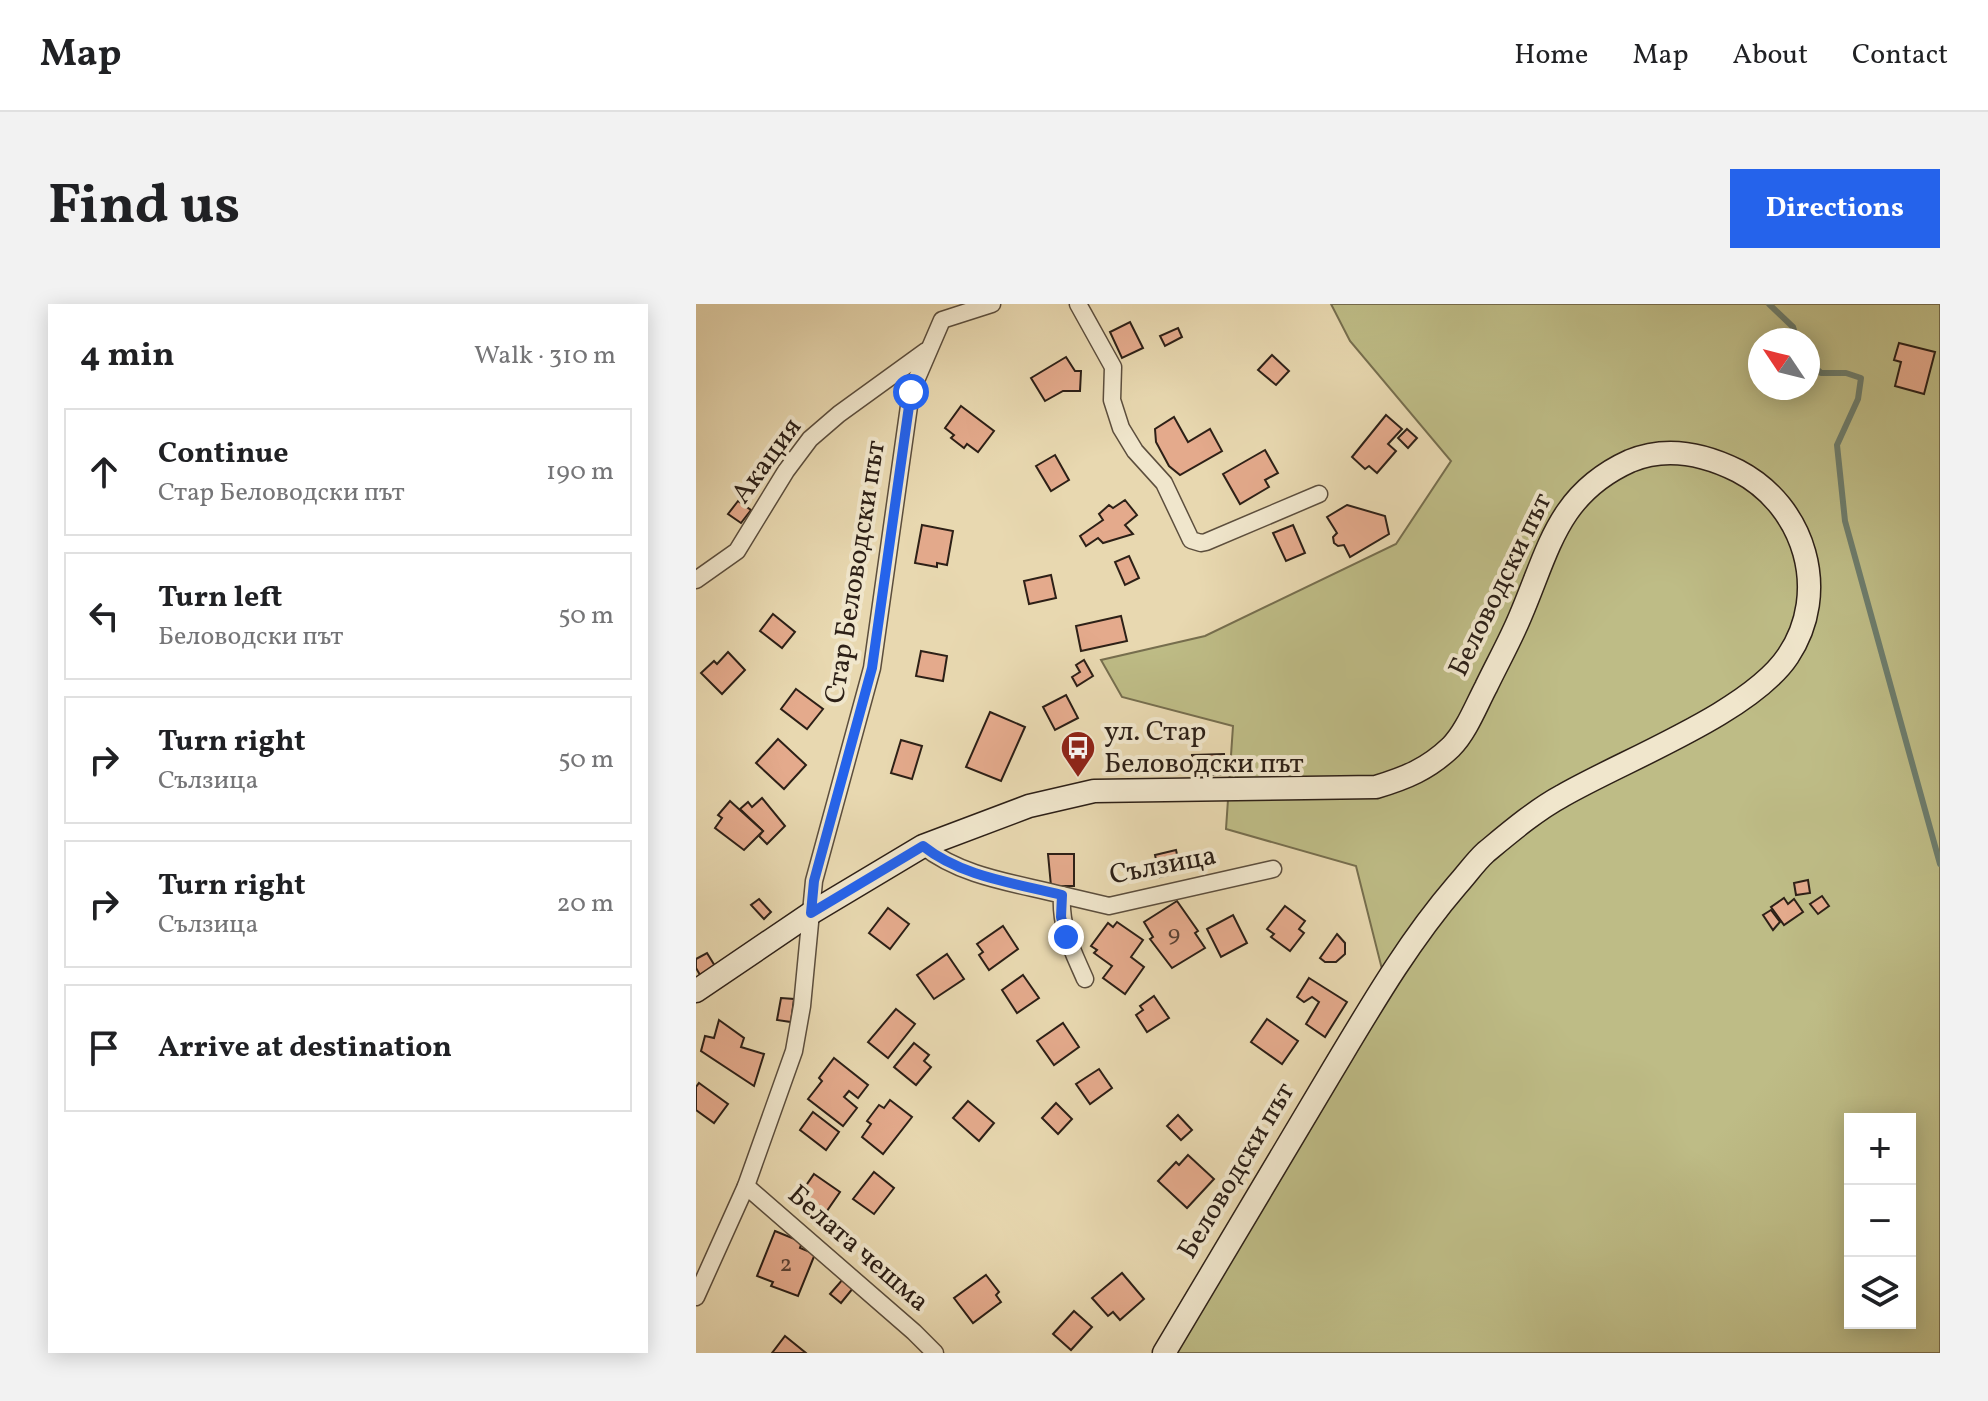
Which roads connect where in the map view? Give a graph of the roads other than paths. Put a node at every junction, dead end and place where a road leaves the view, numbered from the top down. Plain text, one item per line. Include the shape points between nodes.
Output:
1 (992, 304) edge
2 (1078, 304) edge
3 (926, 351) junction
4 (1319, 494) dead end
5 (696, 580) edge
6 (923, 846) junction
7 (1273, 869) dead end
8 (1062, 895) junction
9 (811, 913) junction
10 (1085, 979) dead end
11 (696, 991) edge
12 (746, 1186) junction
13 (696, 1297) edge
14 (935, 1353) edge
15 (1164, 1353) edge

1 - 3 street, Стар Беловодски път via 942,320
2 - 4 street via 1113,367 1112,400 1121,428 1164,483 1191,540 1206,542
3 - 5 street, Акация via 810,439 737,551
3 - 9 street, Стар Беловодски път via 911,392 872,668 814,881
6 - 8 street, Сълзица via 960,869
6 - 9 street, Беловодски път
6 - 15 street, Беловодски път via 1029,806 1094,791 1376,787 1411,777 1454,745 1519,620 1555,530 1577,497 1606,472 1640,457 1681,452 1742,473 1773,497 1798,532 1810,573 1808,612 1788,656 1758,688 1558,798 1484,854 1385,981
7 - 8 street, Сълзица via 1109,906
8 - 10 street via 1066,937
9 - 11 street, Беловодски път
9 - 12 street, Стар Беловодски път via 794,1051
12 - 13 street, Стар Беловодски път
12 - 14 street, Белата чешма

